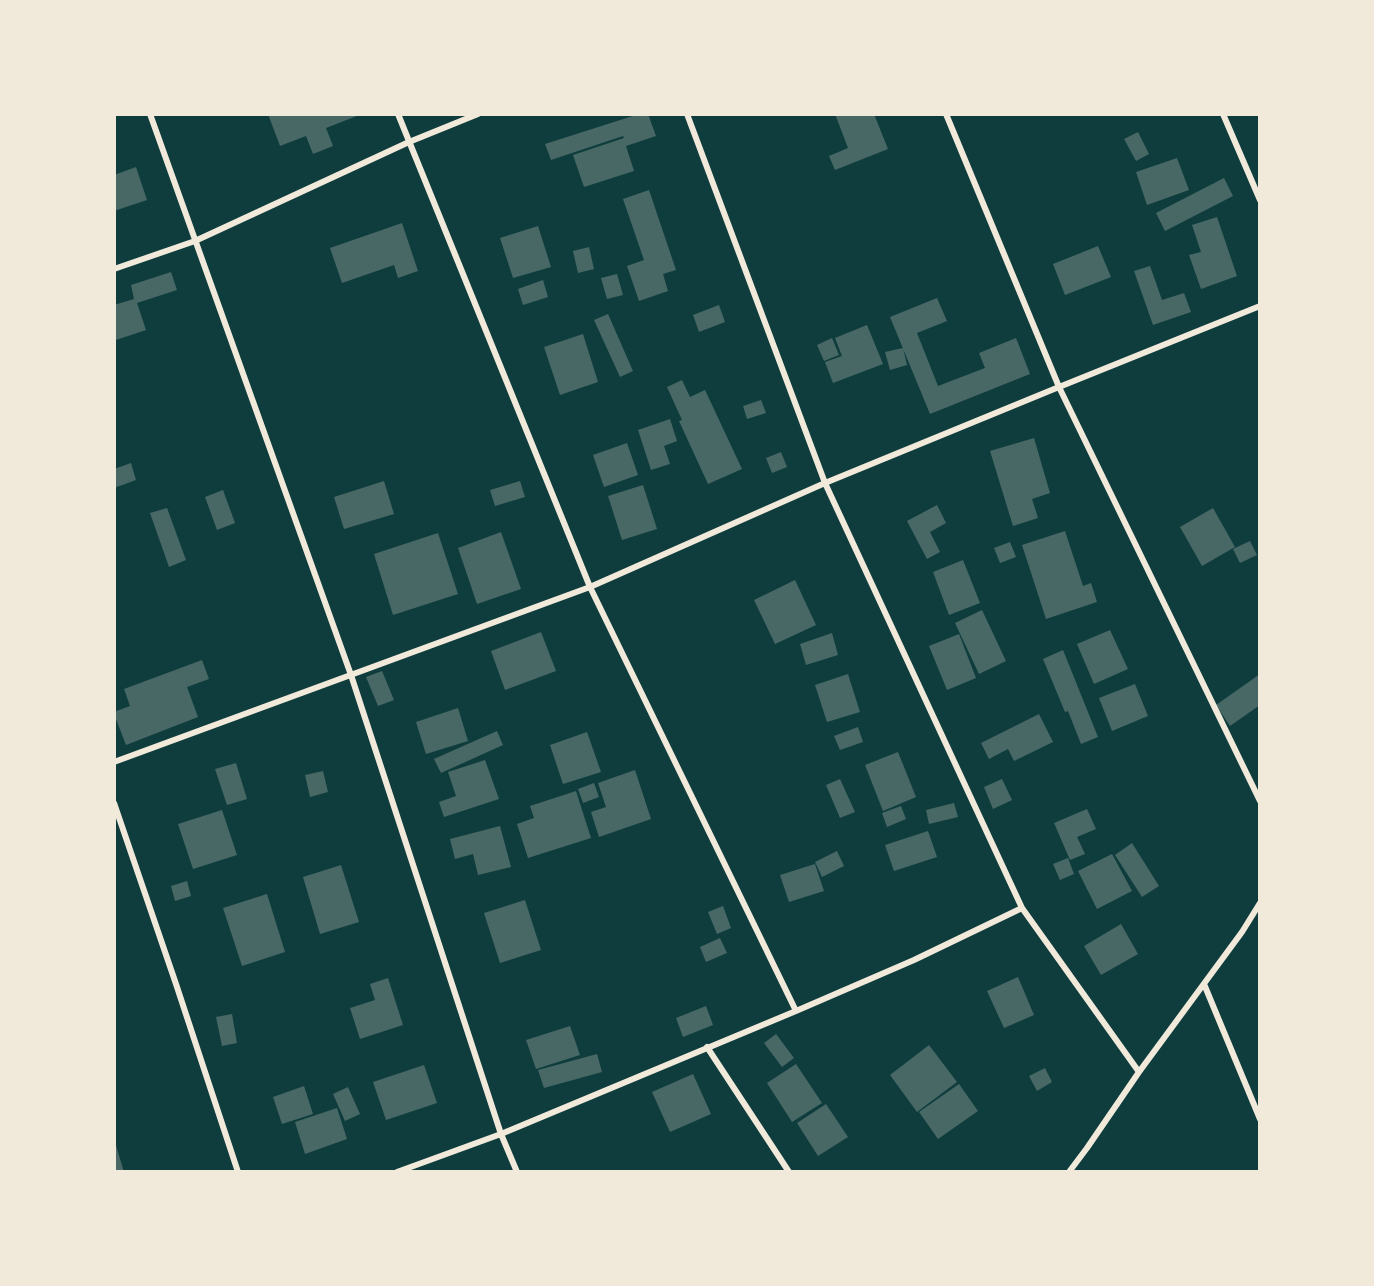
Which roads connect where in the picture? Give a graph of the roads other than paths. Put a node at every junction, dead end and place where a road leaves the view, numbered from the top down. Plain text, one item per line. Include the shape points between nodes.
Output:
1 (150, 114) edge
2 (398, 114) edge
3 (478, 114) edge
4 (687, 114) edge
5 (946, 114) edge
6 (1223, 114) edge
7 (409, 142) junction
8 (1260, 200) edge
9 (195, 241) junction
10 (114, 269) edge
11 (1260, 306) edge
12 (1059, 387) junction
13 (825, 483) junction
14 (590, 587) junction
15 (351, 675) junction
16 (114, 762) edge
17 (1260, 801) edge
18 (114, 803) edge
19 (1260, 903) edge
20 (1022, 908) junction
21 (1203, 984) junction
22 (796, 1011) junction
23 (707, 1047) junction
24 (1139, 1072) junction
25 (1260, 1119) edge
26 (501, 1134) junction
27 (238, 1172) edge
28 (397, 1172) edge
29 (517, 1172) edge
30 (789, 1172) edge
31 (1069, 1172) edge

1 - 9 street
2 - 7 street
3 - 7 street
4 - 13 street
5 - 12 street
6 - 8 street
7 - 9 street
7 - 14 street
9 - 10 street
9 - 15 street
11 - 12 street
12 - 13 street
12 - 17 street
13 - 14 street
13 - 20 street
14 - 15 street
14 - 22 street
15 - 16 street
15 - 26 street
18 - 27 street
19 - 21 street
20 - 22 street
20 - 24 street
21 - 24 street
21 - 25 street
22 - 23 street
23 - 26 street
23 - 30 street
24 - 31 street
26 - 28 street
26 - 29 street

